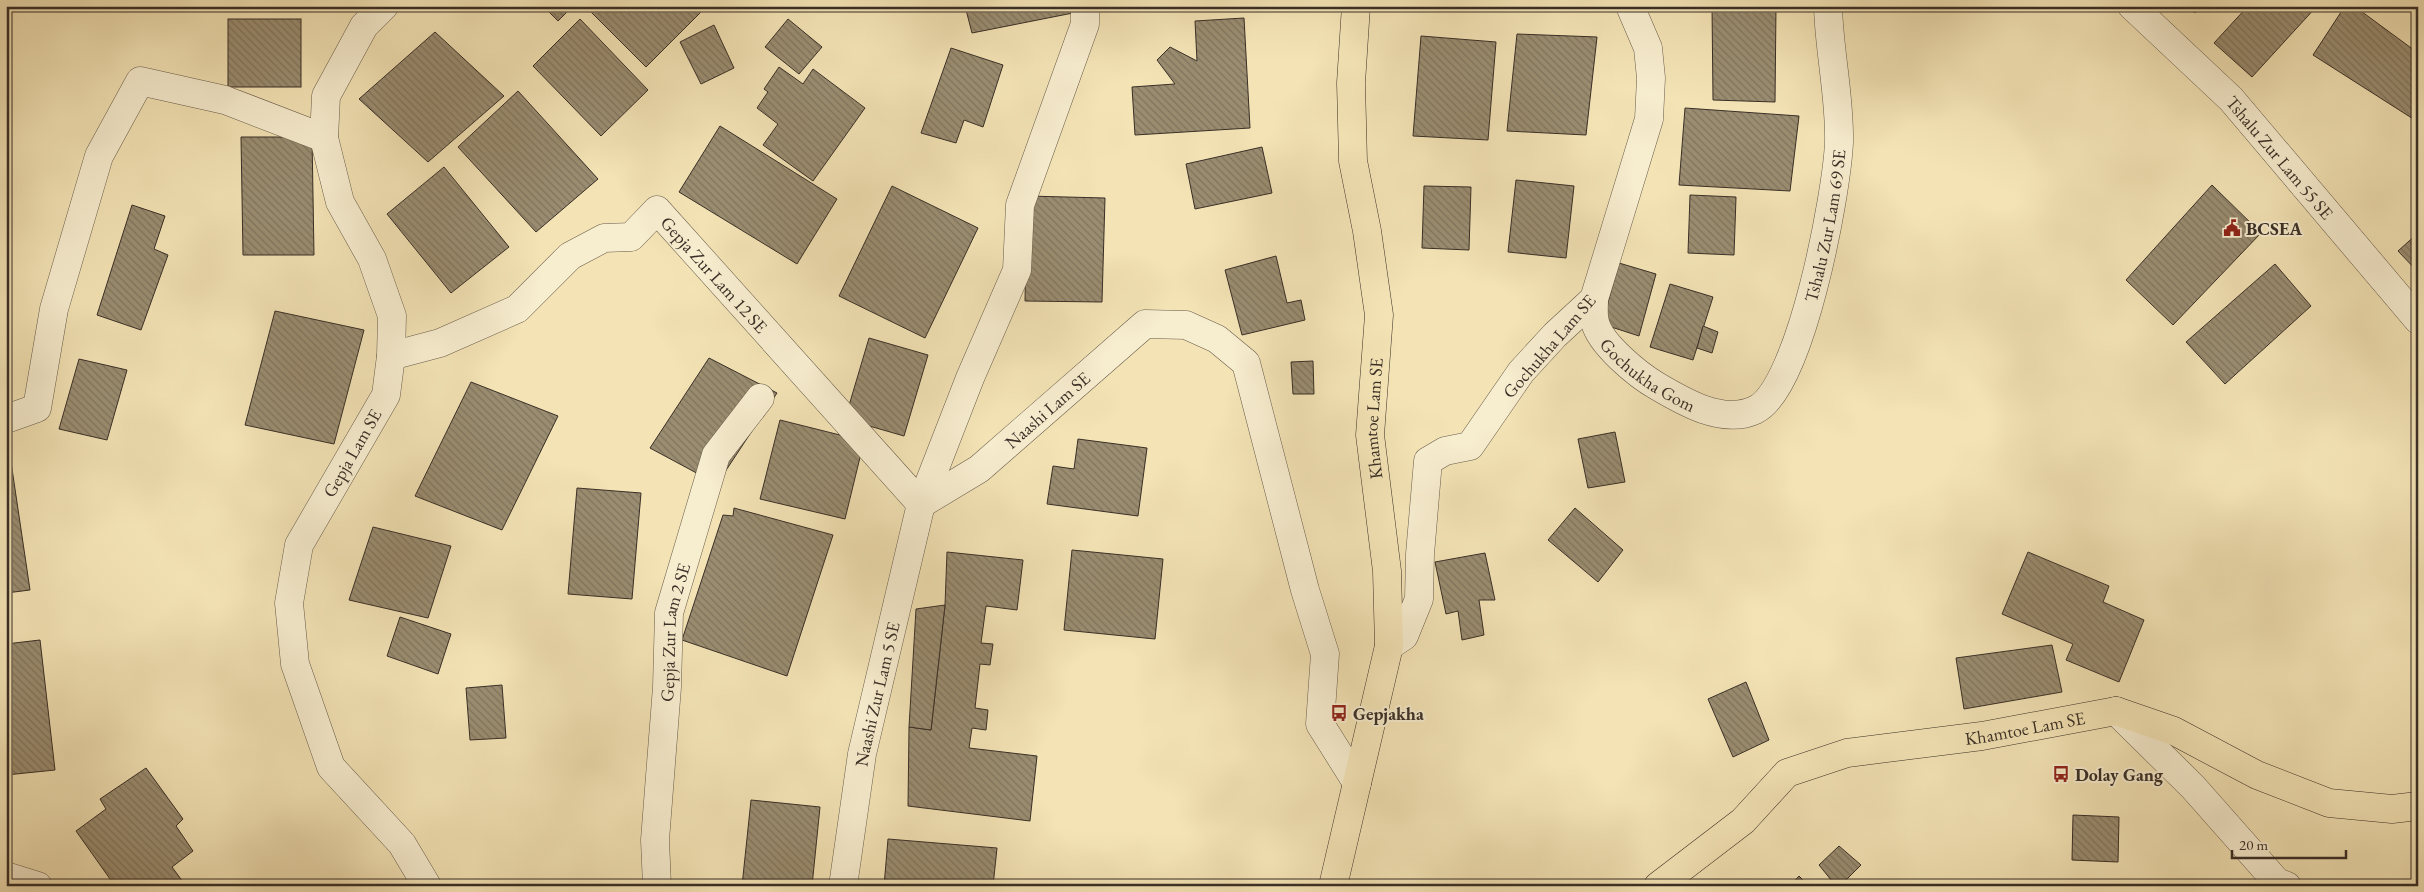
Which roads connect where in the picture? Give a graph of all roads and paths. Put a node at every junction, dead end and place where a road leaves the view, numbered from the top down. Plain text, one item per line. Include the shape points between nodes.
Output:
1 (384, 6) edge
2 (1085, 6) edge
3 (1356, 6) edge
4 (1630, 6) edge
5 (1828, 6) edge
6 (2132, 6) edge
7 (324, 138) junction
8 (1594, 299) junction
9 (2418, 320) edge
10 (391, 356) junction
11 (760, 398) dead end
12 (1738, 416) joint
13 (6, 419) edge
14 (921, 504) junction
15 (1390, 646) junction
16 (2116, 711) junction
17 (1357, 783) junction
18 (2418, 806) edge
19 (6, 876) edge
20 (38, 886) edge
21 (427, 886) edge
22 (657, 886) edge
23 (843, 886) edge
24 (1334, 886) edge
25 (1658, 886) edge
26 (2287, 886) edge

1 - 7 street, Gepja Lam SE via 364,26 326,96
2 - 14 street via 1084,24 1020,205 1017,270
3 - 15 main road, Khamtoe Lam SE via 1351,83 1353,161 1379,315 1370,435 1387,570
4 - 8 street, Gochukha Lam SE via 1648,48 1651,78 1649,119
5 - 12 street, Tshalu Zur Lam 69 SE via 1839,140 1829,222 1793,355 1774,394 1757,409
6 - 9 street, Tshalu Zur Lam 55 SE via 2231,99
7 - 10 street, Gepja Lam SE via 340,202 372,259 392,316
7 - 13 street via 225,100 140,81 100,156 54,309 38,408
8 - 12 street, Gochukha Gom via 1594,321 1601,335 1635,371 1655,386 1704,410
8 - 15 street, Gochukha Lam SE via 1522,372 1470,446 1445,451 1428,461 1419,599 1404,636
10 - 14 street, Gepja Zur Lam 12 SE via 440,343 517,309 570,256 604,238 631,237 657,210
10 - 21 street, Gepja Lam SE via 386,395 299,545 289,603 295,664 331,767 402,844
11 - 22 street, Gepja Zur Lam 2 SE via 716,455 669,613 667,687 655,840
14 - 17 street, Naashi Lam SE via 979,469 1144,324 1186,325 1217,339 1246,363 1305,590 1325,654 1320,724
14 - 23 street, Naashi Zur Lam 5 SE via 862,754
15 - 17 main road, Khamtoe Lam SE
16 - 18 main road, Khamtoe Lam SE via 2174,731 2257,775 2329,803 2392,809
16 - 25 main road, Khamtoe Lam SE via 1982,736 1847,752 1787,773 1743,821
16 - 26 street via 2193,787 2277,882
17 - 24 main road, Khamtoe Lam SE
19 - 20 street

